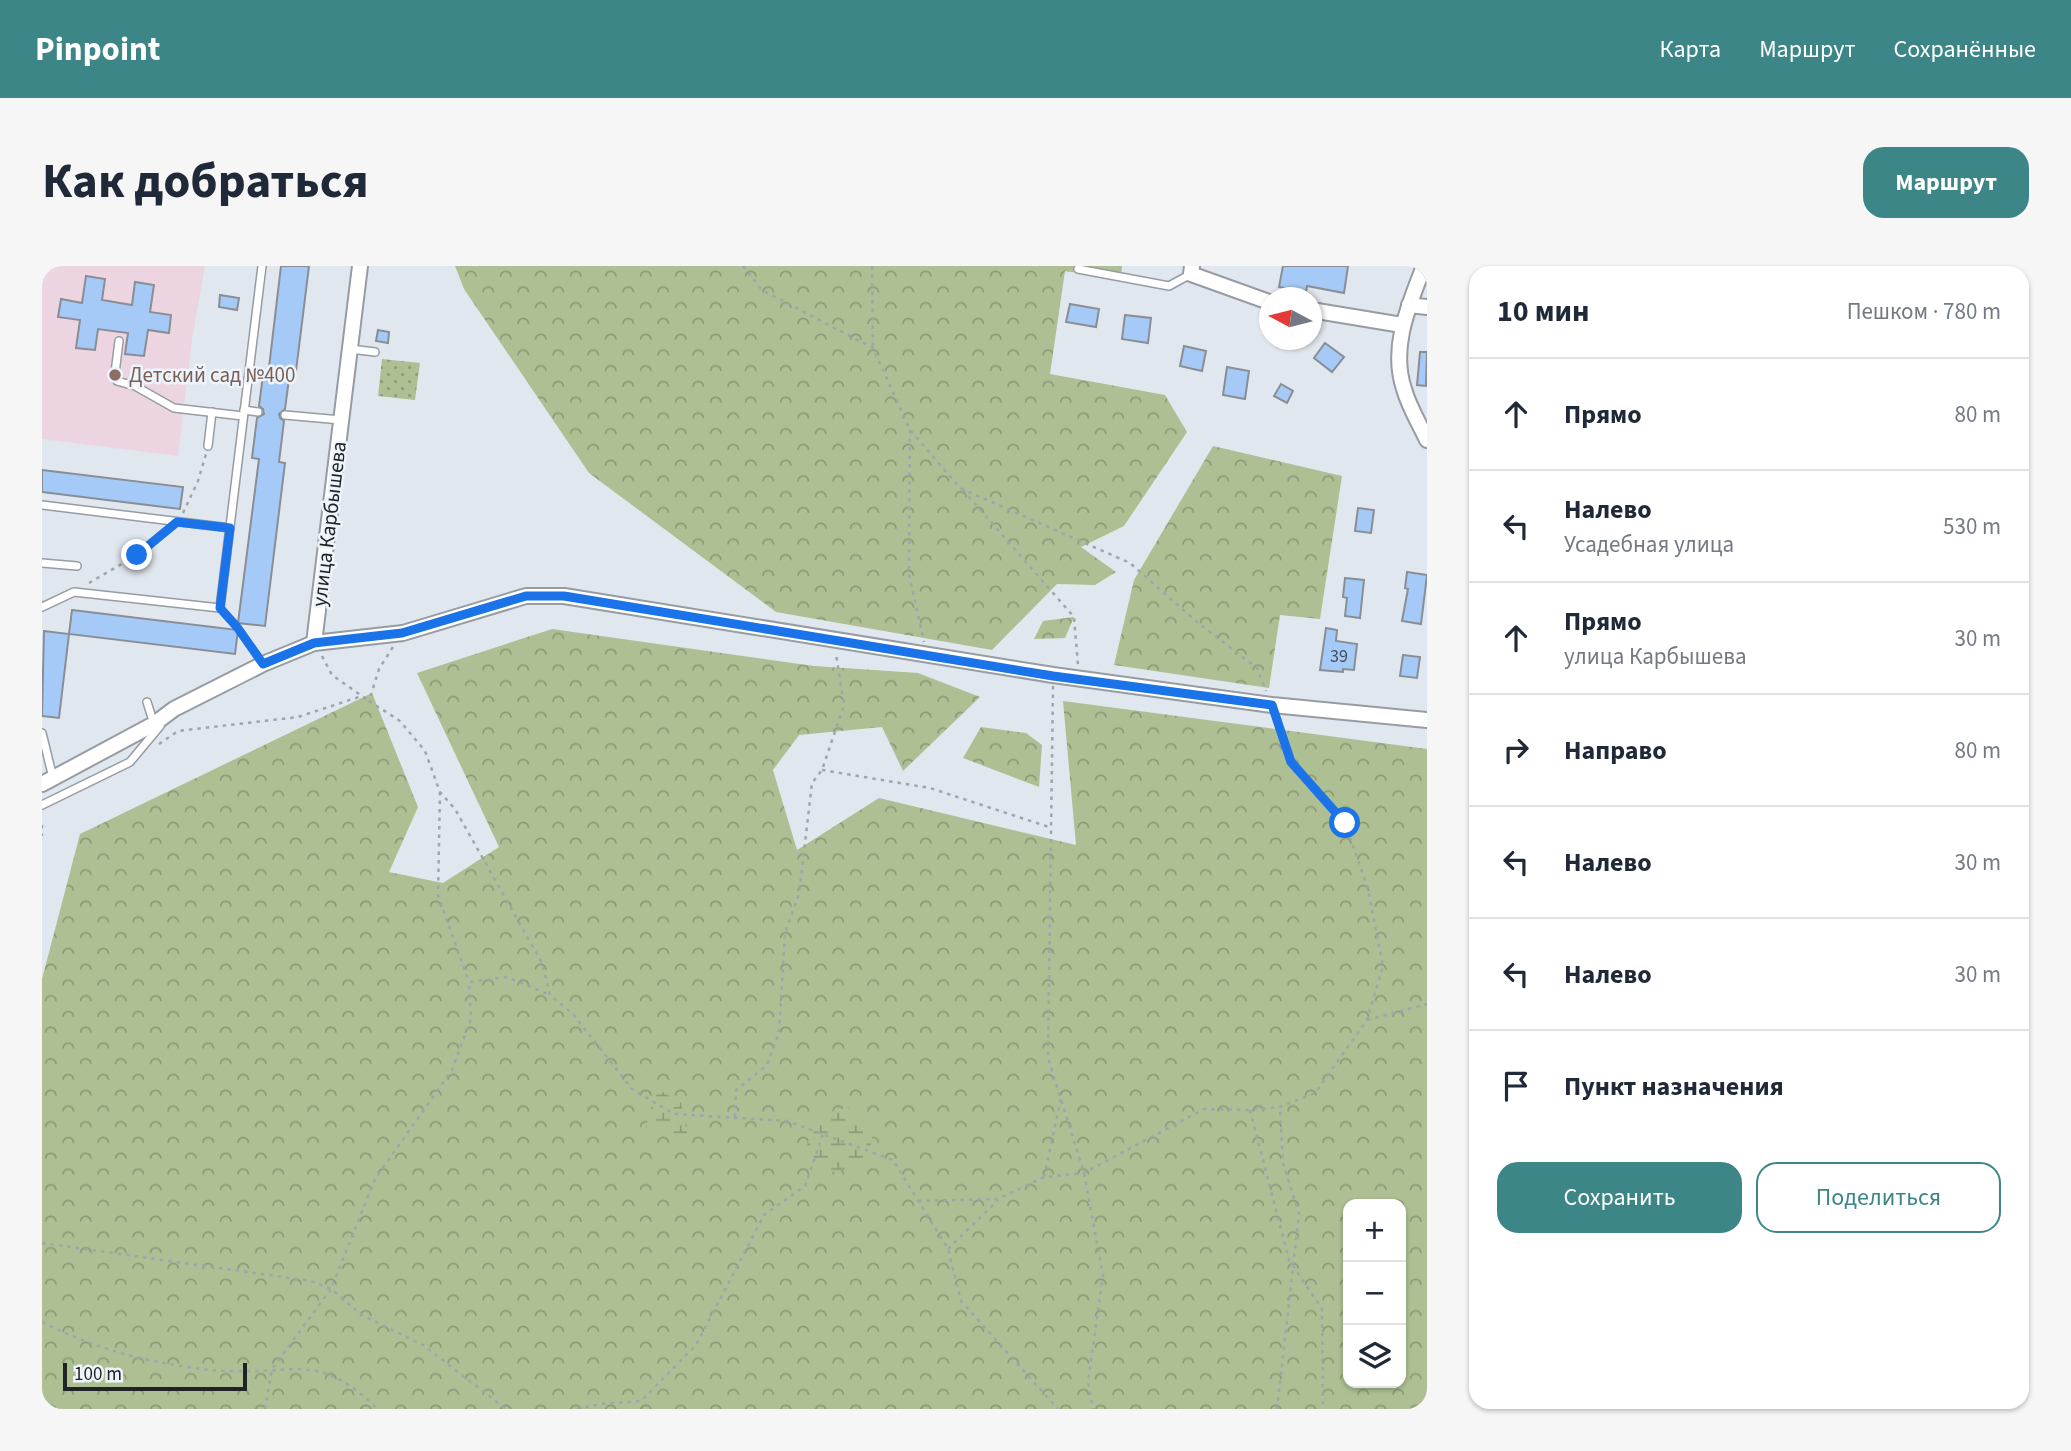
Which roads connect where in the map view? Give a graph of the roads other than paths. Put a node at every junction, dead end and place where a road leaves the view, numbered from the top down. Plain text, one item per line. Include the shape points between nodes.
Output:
1 (262, 266) edge
2 (360, 266) edge
3 (1424, 266) edge
4 (1078, 269) dead end
5 (1192, 270) edge
6 (1259, 298) edge
7 (1409, 305) junction
8 (1427, 307) edge
9 (1322, 312) edge
10 (1402, 324) junction
11 (119, 341) dead end
12 (350, 349) junction
13 (375, 352) dead end
14 (212, 412) junction
15 (258, 412) dead end
16 (244, 413) junction
17 (285, 415) dead end
18 (341, 420) junction
19 (1427, 440) edge
20 (208, 446) road end
21 (42, 505) edge
22 (230, 528) junction
23 (42, 563) edge
24 (77, 566) dead end
25 (42, 607) edge
26 (314, 643) junction
27 (147, 702) dead end
28 (174, 709) junction
29 (1427, 720) edge
30 (154, 724) junction
31 (42, 733) edge
32 (48, 781) edge
33 (42, 805) edge

1 - 16 lane
2 - 12 street, улица Карбышева
3 - 7 street
4 - 5 lane via 1169,286
5 - 6 street
7 - 8 street
7 - 10 street
9 - 10 street
10 - 19 street via 1398,360 1404,389
11 - 14 lane via 117,380 174,408
12 - 13 lane
12 - 18 street, улица Карбышева
14 - 16 lane
14 - 20 lane
15 - 16 lane
16 - 22 lane
17 - 18 lane
18 - 26 street, улица Карбышева
21 - 22 lane
22 - 25 lane via 220,608 74,592
23 - 24 lane
26 - 28 street
26 - 29 street via 402,633 526,596 564,596 1053,676
27 - 30 lane
28 - 30 street
28 - 33 lane via 130,762
30 - 32 street
31 - 32 lane

